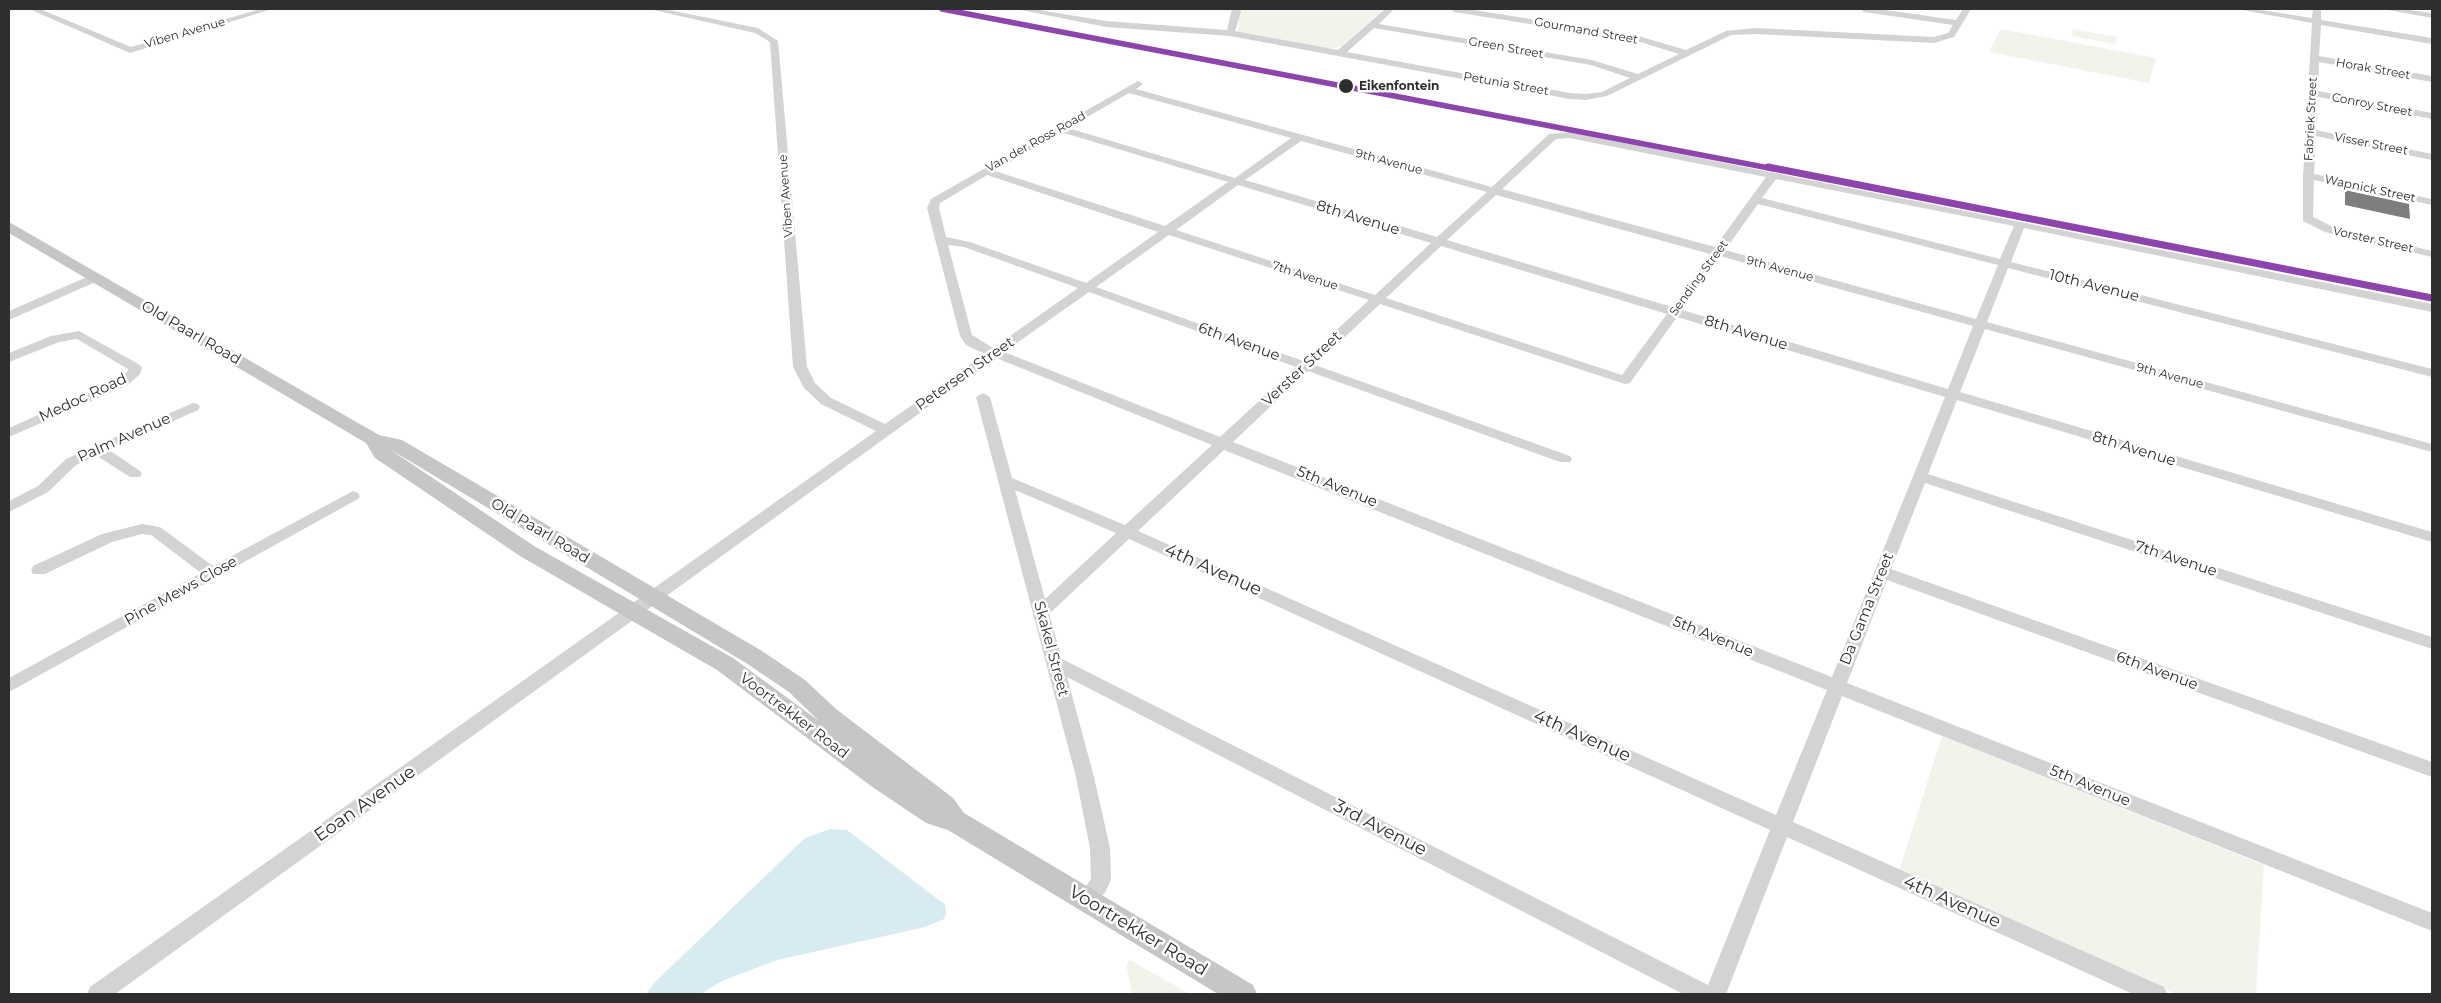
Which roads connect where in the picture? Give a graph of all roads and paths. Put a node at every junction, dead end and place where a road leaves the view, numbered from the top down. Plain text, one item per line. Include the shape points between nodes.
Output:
1 (33, 9) edge
2 (268, 9) edge
3 (653, 9) edge
4 (1020, 9) edge
5 (1236, 9) edge
6 (1390, 9) edge
7 (1454, 9) edge
8 (1864, 9) edge
9 (1967, 9) edge
10 (2241, 9) edge
11 (2317, 9) edge
12 (2387, 9) edge
13 (1478, 11) edge
14 (2432, 16) edge
15 (2316, 21) junction
16 (1958, 24) junction
17 (1372, 25) junction
18 (2341, 30) dead end
19 (1230, 33) junction
20 (2432, 41) edge
21 (2432, 46) edge
22 (1340, 53) junction
23 (1686, 53) junction
24 (2314, 58) junction
25 (1638, 77) junction
26 (2432, 79) edge
27 (1133, 87) joint
28 (2312, 93) junction
29 (2432, 116) edge
30 (1060, 129) junction
31 (2310, 132) junction
32 (1299, 137) junction
33 (2432, 157) edge
34 (984, 172) junction
35 (1773, 175) junction
36 (2308, 176) junction
37 (1237, 181) junction
38 (1493, 190) junction
39 (1756, 200) junction
40 (2432, 202) edge
41 (2020, 224) junction
42 (2314, 225) joint
43 (9, 227) edge
44 (1166, 230) junction
45 (941, 240) junction
46 (1438, 242) junction
47 (1718, 252) junction
48 (2432, 254) edge
49 (2004, 263) junction
50 (96, 277) junction
51 (1086, 287) junction
52 (1376, 299) junction
53 (2432, 308) edge
54 (1674, 312) junction
55 (9, 316) edge
56 (1980, 324) junction
57 (994, 353) junction
58 (9, 358) edge
59 (1305, 366) junction
60 (2432, 373) edge
61 (1625, 380) joint
62 (1952, 395) junction
63 (983, 397) dead end
64 (193, 407) dead end
65 (885, 430) junction
66 (9, 433) edge
67 (373, 439) junction
68 (1223, 442) junction
69 (2432, 448) edge
70 (98, 450) junction
71 (1565, 459) dead end
72 (135, 474) dead end
73 (1920, 476) junction
74 (1007, 481) junction
75 (353, 496) dead end
76 (9, 507) edge
77 (1127, 532) junction
78 (2432, 537) edge
79 (39, 570) dead end
80 (1882, 572) junction
81 (212, 574) junction
82 (653, 598) junction
83 (631, 612) junction
84 (1040, 613) junction
85 (2432, 643) edge
86 (1055, 663) junction
87 (9, 686) edge
88 (1837, 686) junction
89 (2432, 770) edge
90 (955, 821) junction
91 (1782, 826) junction
92 (1087, 900) junction
93 (2432, 922) edge
94 (98, 994) edge
95 (1243, 994) edge
96 (1704, 994) edge
97 (1715, 994) edge
98 (2156, 994) edge

1 - 2 street, Viben Avenue via 130,50
3 - 65 street, Viben Avenue via 758,31 774,40 800,367 809,385 826,401
4 - 19 street, Petunia Street via 1106,24
5 - 19 street
6 - 17 street
7 - 13 street, Gourmand Street
8 - 16 street
9 - 16 street, Petunia Street
10 - 15 street
11 - 15 street, Fabriek Street
12 - 14 street
13 - 23 street, Gourmand Street via 1643,40
15 - 20 street
15 - 24 street, Fabriek Street
16 - 23 street, Petunia Street via 1948,37 1928,40 1735,32
17 - 22 street
17 - 25 street, Green Street via 1600,65
18 - 21 street
19 - 22 street, Petunia Street
22 - 25 street, Petunia Street via 1578,96 1604,94
23 - 25 street, Petunia Street
24 - 26 street, Horak Street
24 - 28 street, Fabriek Street
27 - 30 street, Van der Ross Road
27 - 32 street, 9th Avenue
28 - 29 street, Conroy Street
28 - 31 street, Fabriek Street
30 - 34 street, Van der Ross Road
30 - 37 street, 8th Avenue
31 - 33 street, Visser Street
31 - 36 street, Fabriek Street
32 - 37 street, Petersen Street
32 - 38 street, 9th Avenue
34 - 44 street, 7th Avenue
34 - 45 street, Van der Ross Road via 935,201 933,208
35 - 38 street, Verster Street via 1569,135 1550,138
35 - 39 street, Sending Street
35 - 41 street
36 - 40 street, Wapnick Street
36 - 42 street, Fabriek Street via 2306,216
37 - 44 street, Petersen Street
37 - 46 street, 8th Avenue
38 - 46 street, Verster Street
38 - 47 street, 9th Avenue
39 - 47 street, Sending Street
39 - 49 street, 10th Avenue
41 - 49 street, Da Gama Street
41 - 53 street
42 - 48 street, Vorster Street
43 - 50 main road, Old Paarl Road
44 - 51 street, Petersen Street
44 - 52 street, 7th Avenue
45 - 51 street, 6th Avenue via 966,244
45 - 57 street via 966,336 979,347
46 - 52 street, Verster Street
46 - 54 street, 8th Avenue
47 - 54 street, Sending Street
47 - 56 street, 9th Avenue
49 - 56 street, Da Gama Street
49 - 60 street, 10th Avenue
50 - 55 street
50 - 67 main road, Old Paarl Road
51 - 57 street, Petersen Street
51 - 59 street, 6th Avenue
52 - 59 street, Verster Street
52 - 61 street, 7th Avenue
54 - 61 street, Sending Street
54 - 62 street, 8th Avenue
56 - 62 street, Da Gama Street
56 - 69 street, 9th Avenue
57 - 65 street, Petersen Street
57 - 68 street, 5th Avenue
58 - 66 street, Medoc Road via 56,339 79,335 135,368 131,376 122,382
59 - 68 street, Verster Street
59 - 71 street, 6th Avenue
62 - 73 street, Da Gama Street
62 - 78 street, 8th Avenue
63 - 74 street, Skakel Street
64 - 70 street, Palm Avenue
65 - 82 street, Petersen Street
67 - 82 main road, Old Paarl Road via 395,444
67 - 83 main road, Old Paarl Road via 382,454 527,551
68 - 77 street, Verster Street
68 - 88 street, 5th Avenue
70 - 72 street
70 - 76 street, Palm Avenue via 71,462 43,489
73 - 80 street, Da Gama Street
73 - 85 street, 7th Avenue
74 - 77 street, 4th Avenue
74 - 84 street, Skakel Street
75 - 81 street, Pine Mews Close
77 - 84 street, Verster Street
77 - 91 street, 4th Avenue
79 - 81 street via 107,538 142,529 155,531
80 - 88 street, Da Gama Street
80 - 89 street, 6th Avenue
81 - 87 street, Pine Mews Close
82 - 83 street, Petersen Street
82 - 90 main road, Voortrekker Road via 797,686 828,715 944,805
83 - 90 main road, Voortrekker Road via 725,664 880,779 935,816
83 - 94 street, Eoan Avenue
84 - 86 street, Skakel Street
86 - 92 street, Skakel Street via 1100,848 1101,879
86 - 96 street, 3rd Avenue
88 - 91 street, Da Gama Street
88 - 93 street, 5th Avenue
90 - 92 main road, Voortrekker Road
91 - 97 street, Da Gama Street
91 - 98 street, 4th Avenue
92 - 95 main road, Voortrekker Road

